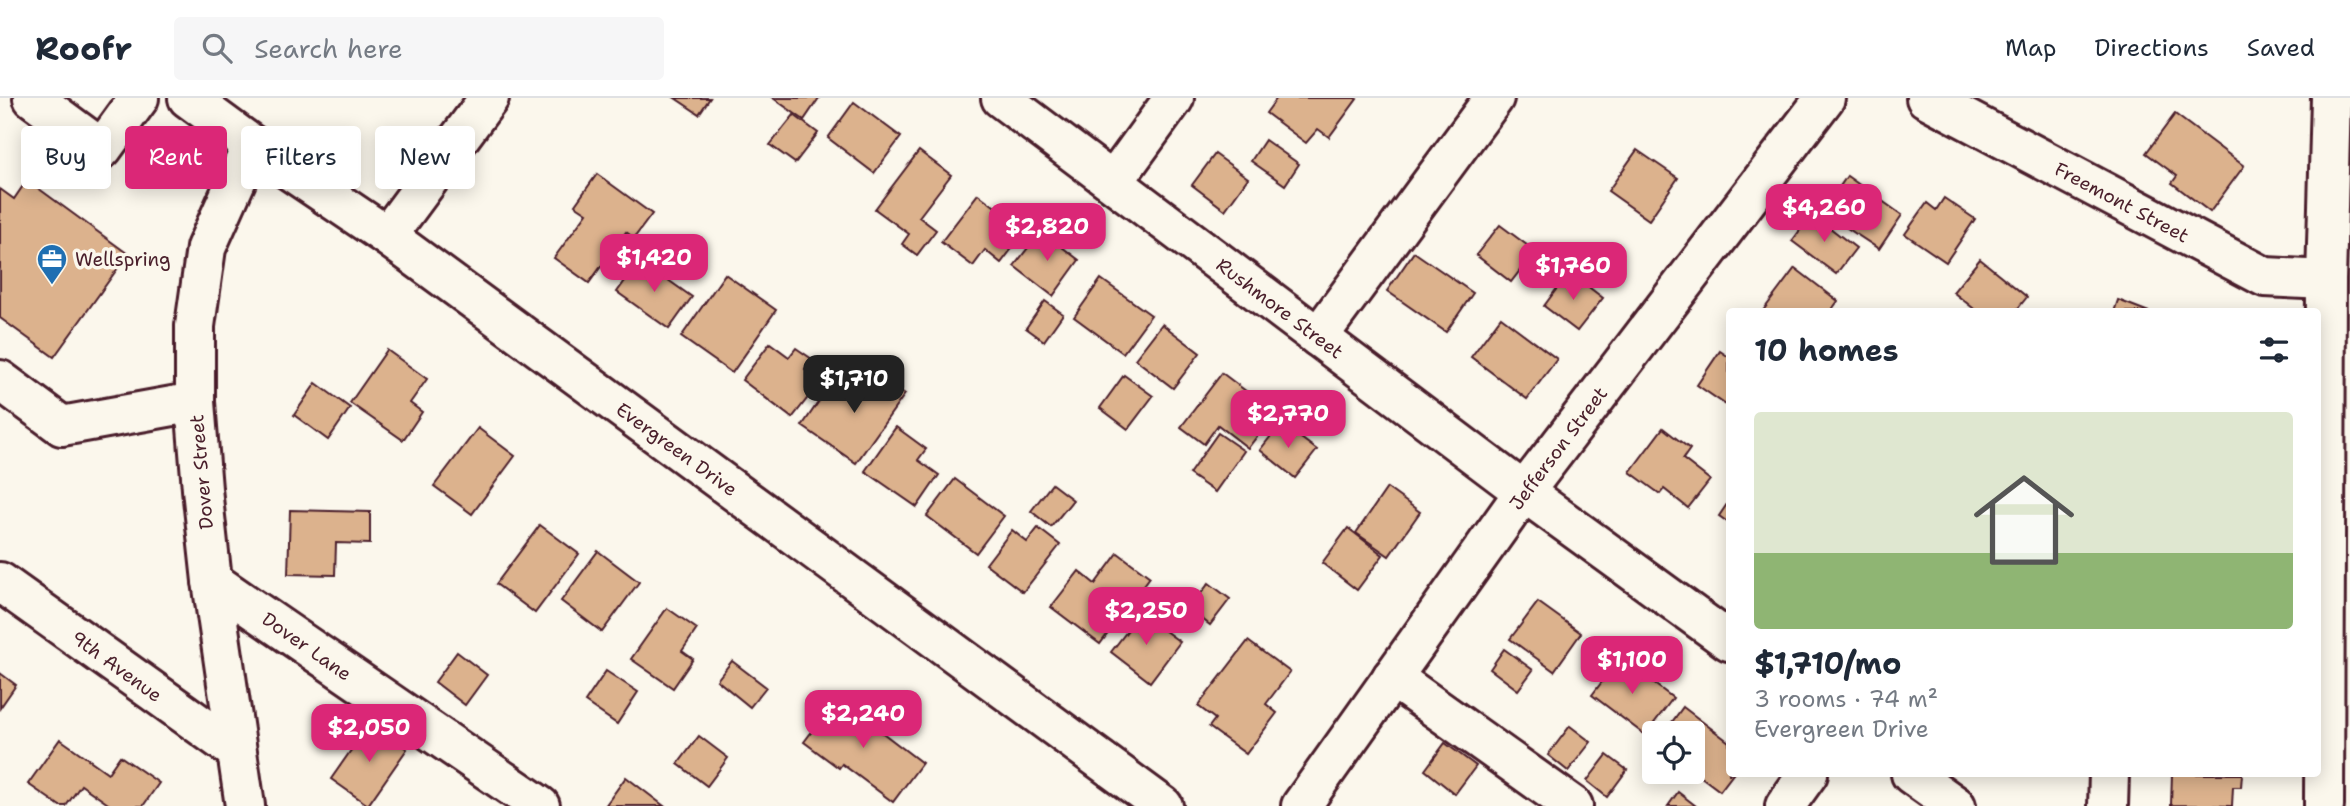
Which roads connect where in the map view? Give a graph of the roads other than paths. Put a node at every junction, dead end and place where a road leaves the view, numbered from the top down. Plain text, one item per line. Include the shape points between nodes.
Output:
1 (33, 98) edge
2 (139, 98) edge
3 (188, 98) edge
4 (489, 98) edge
5 (1001, 98) edge
6 (1174, 98) edge
7 (1494, 98) edge
8 (1825, 98) edge
9 (1926, 98) edge
10 (2331, 98) edge
11 (241, 137) edge
12 (241, 170) edge
13 (1114, 181) junction
14 (317, 189) edge
15 (387, 236) junction
16 (2326, 280) junction
17 (1318, 337) junction
18 (2338, 372) edge
19 (0, 380) edge
20 (195, 402) junction
21 (1524, 492) junction
22 (212, 580) junction
23 (0, 582) edge
24 (1726, 639) edge
25 (2330, 644) edge
26 (1392, 677) junction
27 (235, 750) junction
28 (1806, 777) edge
29 (2109, 777) edge
30 (1912, 787) edge
31 (245, 806) edge
32 (540, 806) edge
33 (1163, 806) edge
34 (1301, 806) edge
35 (1573, 806) edge
36 (1785, 806) edge
37 (1956, 806) edge
38 (2108, 806) edge
39 (2323, 806) edge

1 - 2 street via 102,149
3 - 11 street, Evergreen Drive
4 - 15 street
5 - 13 street, Rushmore Street
6 - 13 street
7 - 17 street
8 - 21 street, Jefferson Street
9 - 16 street, Freemont Street via 2265,277
10 - 16 street
12 - 20 street, Dover Street via 206,248 195,326
13 - 17 street, Rushmore Street
14 - 15 street, Evergreen Drive
15 - 33 street, Evergreen Drive
16 - 18 street
17 - 21 street, Rushmore Street
18 - 25 street
19 - 20 street via 62,426
20 - 22 street, Dover Street
21 - 24 street, Rushmore Street
21 - 26 street, Jefferson Street
22 - 27 street, Dover Street
22 - 32 street, Dover Lane
23 - 27 street, 9th Avenue
25 - 39 street
26 - 34 street, Jefferson Street
26 - 35 street
27 - 31 street, Dover Street
28 - 36 street
29 - 38 street
30 - 37 street

